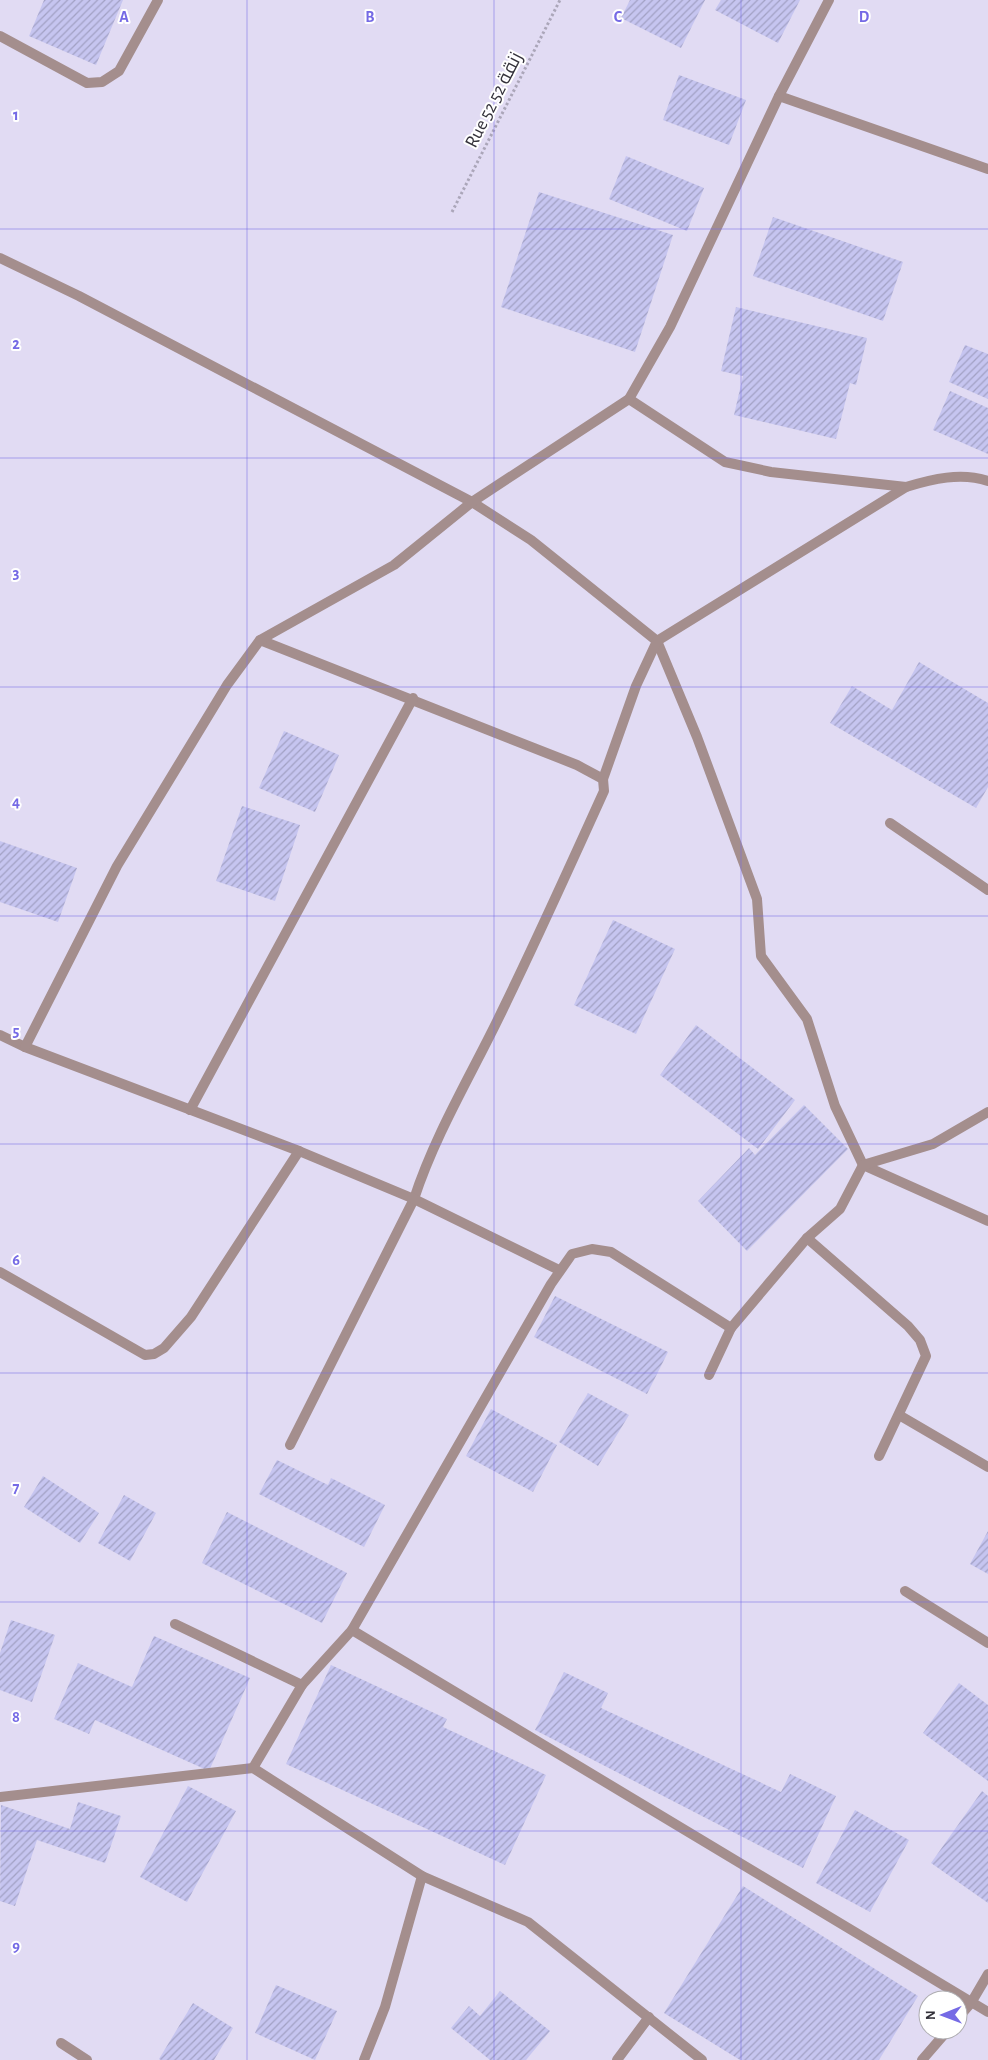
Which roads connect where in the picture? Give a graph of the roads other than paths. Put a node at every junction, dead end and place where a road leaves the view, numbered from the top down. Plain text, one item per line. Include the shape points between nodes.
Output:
1 (158, 0) edge
2 (829, 0) edge
3 (0, 36) edge
4 (779, 96) junction
5 (988, 169) edge
6 (0, 258) edge
7 (629, 399) junction
8 (988, 481) edge
9 (906, 486) junction
10 (472, 502) junction
11 (260, 640) junction
12 (657, 641) junction
13 (413, 698) junction
14 (603, 778) junction
15 (890, 823) dead end
16 (988, 890) edge
17 (0, 1035) edge
18 (25, 1047) junction
19 (190, 1110) junction
20 (988, 1112) edge
21 (300, 1151) junction
22 (863, 1165) junction
23 (414, 1199) junction
24 (988, 1221) edge
25 (807, 1238) junction
26 (559, 1270) junction
27 (0, 1272) edge
28 (731, 1328) junction
29 (709, 1375) dead end
30 (899, 1415) junction
31 (290, 1446) dead end
32 (878, 1456) dead end
33 (988, 1467) edge
34 (905, 1591) dead end
35 (175, 1624) dead end
36 (352, 1630) junction
37 (988, 1643) edge
38 (302, 1685) junction
39 (253, 1768) junction
40 (0, 1797) edge
41 (422, 1876) junction
42 (988, 1974) edge
43 (971, 2003) junction
44 (968, 2006) edge
45 (988, 2012) edge
46 (649, 2017) junction
47 (939, 2040) edge
48 (61, 2043) dead end
49 (87, 2060) edge
50 (364, 2060) edge
51 (617, 2060) edge
52 (702, 2060) edge
53 (922, 2060) edge

1 - 3 street via 119,71 102,82 87,83
2 - 4 street
4 - 5 street
4 - 7 street via 670,327
6 - 10 street via 79,296
7 - 9 street via 725,462 771,472
7 - 10 street
8 - 9 street via 937,478
9 - 12 street
10 - 11 street via 394,565
10 - 12 street via 531,540
11 - 13 street
11 - 18 street via 227,685 117,866
12 - 14 street via 636,686
12 - 22 street via 697,737 757,900 761,956 807,1019 835,1106
13 - 14 street
13 - 19 street
14 - 23 street via 604,791 559,892 442,1129
15 - 16 street
17 - 18 street
18 - 19 street
19 - 21 street
20 - 22 street via 933,1144
21 - 23 street
21 - 27 street via 191,1317 164,1348 154,1354 145,1355
22 - 24 street
22 - 25 street via 840,1210
23 - 26 street
23 - 31 street
25 - 28 street
25 - 30 street via 887,1306 920,1340 926,1356
26 - 28 street via 572,1254 592,1249 611,1252
26 - 36 street
28 - 29 street
30 - 32 street
30 - 33 street
34 - 37 street
35 - 38 street
36 - 38 street
36 - 43 street
38 - 39 street
39 - 40 street
39 - 41 street
41 - 46 street via 528,1922
41 - 50 street via 386,2007
42 - 43 street
43 - 44 street
43 - 45 street
46 - 51 street
46 - 52 street
47 - 53 street
48 - 49 street

